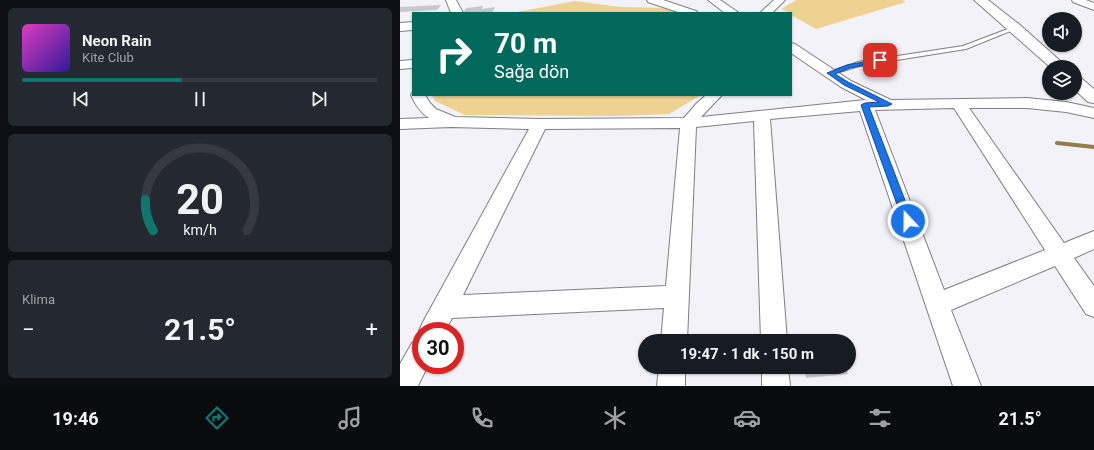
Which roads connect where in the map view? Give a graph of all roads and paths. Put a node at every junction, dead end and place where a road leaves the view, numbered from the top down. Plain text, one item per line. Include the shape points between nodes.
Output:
1 (451, 0) edge
2 (652, 0) edge
3 (713, 0) edge
4 (780, 0) edge
5 (980, 0) edge
6 (1077, 0) edge
7 (1094, 7) edge
8 (457, 12) edge
9 (689, 12) edge
10 (731, 12) edge
11 (767, 12) edge
12 (412, 26) edge
13 (400, 27) edge
14 (1015, 28) junction
15 (795, 52) edge
16 (1051, 60) edge
17 (412, 64) edge
18 (400, 65) edge
19 (830, 73) junction
20 (1082, 87) edge
21 (418, 96) edge
22 (714, 96) edge
23 (1094, 98) edge
24 (888, 104) junction
25 (959, 104) junction
26 (865, 105) junction
27 (1094, 113) edge
28 (762, 116) junction
29 (451, 122) junction
30 (688, 123) junction
31 (400, 124) edge
32 (540, 124) junction
33 (1094, 240) edge
34 (1059, 255) junction
35 (677, 296) junction
36 (938, 304) junction
37 (1094, 306) edge
38 (444, 307) junction
39 (436, 322) edge
40 (674, 334) edge
41 (774, 334) edge
42 (412, 369) edge
43 (672, 374) edge
44 (776, 374) edge
45 (403, 386) edge
46 (671, 386) edge
47 (776, 386) edge
48 (967, 386) edge

1 - 8 street
2 - 9 street
3 - 10 street
4 - 11 street
5 - 14 street
6 - 7 street
12 - 13 street
14 - 16 street
14 - 19 lane via 964,48 868,62
15 - 19 street
17 - 18 street
19 - 24 street via 846,84
20 - 23 street
21 - 29 street via 423,107
22 - 30 street
24 - 25 street
24 - 26 street
25 - 27 street via 1027,103
25 - 34 street
26 - 28 street
26 - 36 street
28 - 30 street
28 - 41 street
29 - 31 street
29 - 32 street
30 - 32 street
30 - 35 street
32 - 38 street
33 - 34 street
34 - 36 street
34 - 37 street
35 - 38 street
35 - 40 street
36 - 48 street
38 - 39 street
42 - 45 street
43 - 46 street
44 - 47 street

